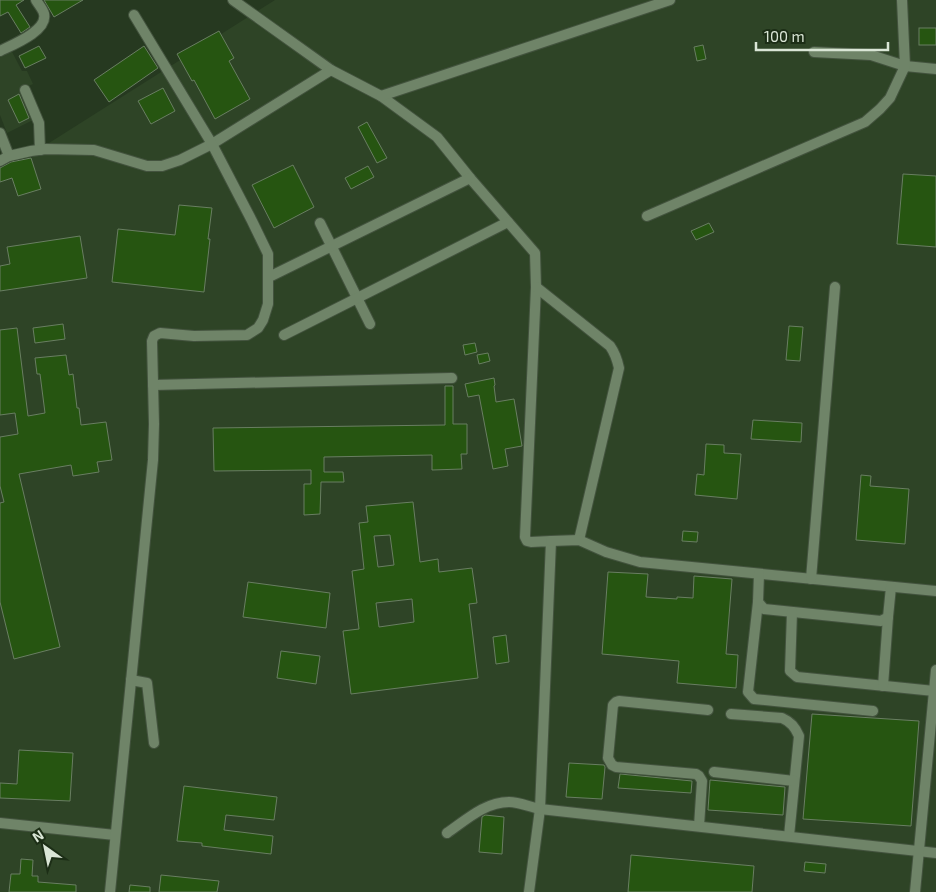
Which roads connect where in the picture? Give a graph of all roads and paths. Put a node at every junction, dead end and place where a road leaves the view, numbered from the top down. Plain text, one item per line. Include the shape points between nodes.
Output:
1 (36, 0) edge
2 (233, 0) edge
3 (670, 0) edge
4 (902, 0) edge
5 (134, 15) dead end
6 (0, 51) edge
7 (814, 52) dead end
8 (905, 66) junction
9 (936, 69) edge
10 (332, 70) junction
11 (25, 90) dead end
12 (381, 96) junction
13 (0, 133) edge
14 (212, 144) junction
15 (40, 150) junction
16 (4, 158) edge
17 (470, 178) junction
18 (647, 216) dead end
19 (508, 222) junction
20 (320, 223) dead end
21 (332, 246) junction
22 (269, 277) junction
23 (536, 287) junction
24 (835, 287) dead end
25 (357, 298) junction
26 (370, 324) dead end
27 (284, 335) dead end
28 (452, 378) dead end
29 (153, 384) junction
30 (579, 540) junction
31 (551, 541) junction
32 (759, 574) junction
33 (811, 579) junction
34 (891, 586) junction
35 (936, 591) edge
36 (758, 602) junction
37 (792, 612) junction
38 (888, 617) junction
39 (936, 670) edge
40 (131, 680) junction
41 (883, 686) junction
42 (934, 691) junction
43 (708, 710) dead end
44 (873, 711) dead end
45 (730, 714) dead end
46 (154, 743) dead end
47 (714, 772) dead end
48 (794, 781) junction
49 (540, 809) junction
50 (0, 823) edge
51 (698, 826) junction
52 (448, 833) dead end
53 (115, 835) junction
54 (790, 836) junction
55 (918, 851) junction
56 (936, 852) edge
57 (110, 892) edge
58 (530, 892) edge
59 (915, 892) edge

1 - 6 street via 44,14 44,22 32,34
2 - 10 street
3 - 12 street
4 - 8 street
5 - 14 street
7 - 8 street via 871,55
8 - 9 street
8 - 18 street via 890,98 865,122
10 - 12 street
10 - 14 street
11 - 15 street via 39,123
12 - 17 street via 437,137
13 - 16 street
14 - 15 street via 162,166 147,166 94,150
14 - 22 street via 268,254
15 - 16 street
17 - 19 street
17 - 21 street
19 - 23 street via 534,253
19 - 25 street
20 - 21 street
21 - 22 street
21 - 25 street
22 - 29 street via 268,304 263,320 247,335 160,333 154,336
23 - 30 street via 610,346 619,368
23 - 31 street via 525,537 531,542
24 - 33 street
25 - 26 street
25 - 27 street
28 - 29 street
29 - 40 street via 153,460
30 - 31 street
30 - 32 street via 640,562
31 - 49 street
32 - 33 street
32 - 36 street
33 - 34 street
34 - 35 street
34 - 38 street
36 - 37 street via 764,609
36 - 44 street via 748,692 754,698
37 - 38 street via 881,621
37 - 41 street via 790,671 797,677
38 - 41 street
39 - 42 street
40 - 46 street via 147,683
40 - 53 street
41 - 42 street
42 - 55 street
43 - 51 street via 616,702 613,705 608,758 616,767 699,776 702,781
45 - 48 street via 782,718 796,728 799,736
47 - 48 street
48 - 54 street
49 - 51 street
49 - 52 street via 510,802 494,804
49 - 58 street
50 - 53 street
51 - 54 street
53 - 57 street
54 - 55 street
55 - 56 street
55 - 59 street

